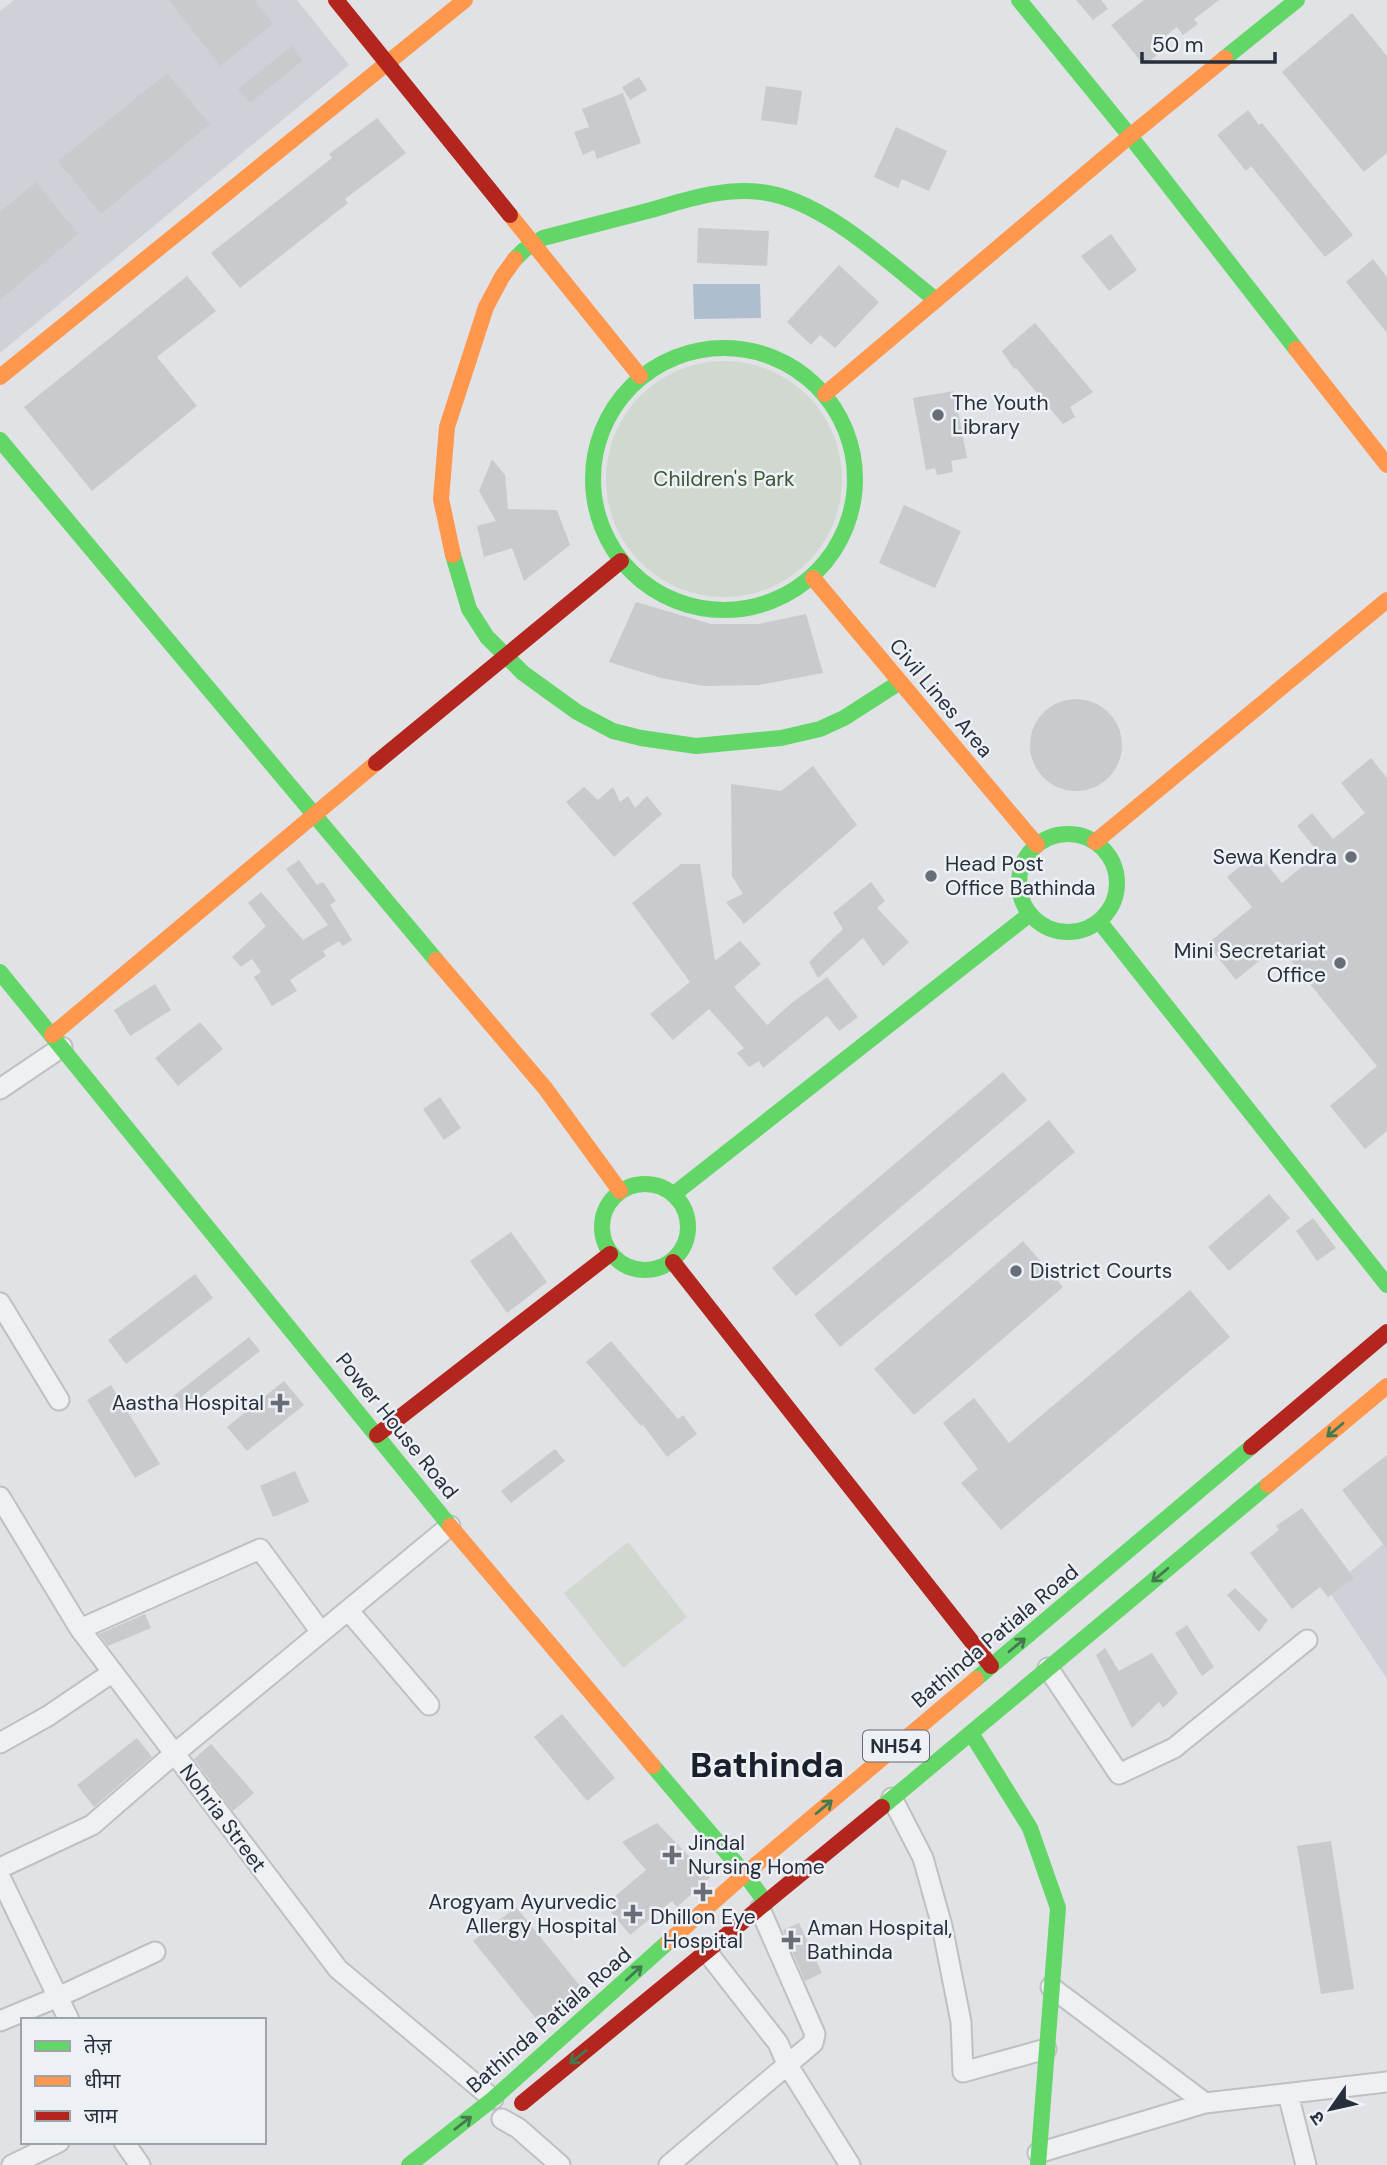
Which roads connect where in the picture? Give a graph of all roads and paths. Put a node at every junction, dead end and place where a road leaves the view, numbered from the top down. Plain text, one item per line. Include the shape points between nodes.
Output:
1 (336, 0) edge
2 (465, 0) edge
3 (1019, 0) edge
4 (1297, 0) edge
5 (389, 64) junction
6 (1130, 136) junction
7 (533, 243) junction
8 (936, 300) junction
9 (640, 376) junction
10 (0, 377) edge
11 (825, 394) junction
12 (0, 440) edge
13 (1387, 466) edge
14 (621, 561) junction
15 (813, 578) junction
16 (1387, 600) edge
17 (506, 654) junction
18 (900, 682) junction
19 (313, 815) junction
20 (1095, 842) junction
21 (1037, 845) junction
22 (1030, 914) junction
23 (1099, 921) junction
24 (0, 972) edge
25 (57, 1041) junction
26 (0, 1089) edge
27 (620, 1191) junction
28 (674, 1194) junction
29 (610, 1254) junction
30 (673, 1262) junction
31 (1387, 1285) edge
32 (0, 1303) edge
33 (1387, 1332) edge
34 (1387, 1386) edge
35 (59, 1400) dead end
36 (377, 1434) junction
37 (0, 1497) edge
38 (450, 1525) junction
39 (348, 1610) junction
40 (80, 1629) junction
41 (321, 1632) junction
42 (1307, 1640) dead end
43 (991, 1666) junction
44 (1048, 1668) junction
45 (113, 1672) junction
46 (429, 1705) dead end
47 (971, 1733) junction
48 (0, 1743) edge
49 (174, 1754) junction
50 (892, 1798) junction
51 (0, 1868) edge
52 (745, 1874) junction
53 (0, 1877) edge
54 (763, 1906) junction
55 (155, 1952) dead end
56 (707, 1952) junction
57 (1051, 1987) junction
58 (58, 1997) junction
59 (68, 2018) edge
60 (0, 2021) edge
61 (1046, 2049) junction
62 (787, 2064) junction
63 (1386, 2087) edge
64 (1288, 2094) junction
65 (493, 2099) junction
66 (1205, 2104) junction
67 (497, 2123) joint
68 (55, 2144) edge
69 (125, 2144) edge
70 (1038, 2159) edge
71 (12, 2165) edge
72 (140, 2165) edge
73 (409, 2165) edge
74 (560, 2165) edge
75 (669, 2165) edge
76 (849, 2165) edge
77 (1306, 2165) edge

1 - 5 main road
2 - 5 main road
3 - 6 main road
4 - 6 main road
5 - 7 main road
5 - 10 main road
6 - 8 main road
6 - 13 main road
7 - 8 main road via 688,200 762,192 798,203 841,226
7 - 9 main road
7 - 17 main road via 508,268 485,307 450,414 441,478 445,522 469,609 487,637
8 - 11 main road
9 - 11 main road via 676,356 716,347 756,351 794,367
9 - 14 main road via 613,407 596,444 592,485 600,526
11 - 15 main road via 846,429 856,468 853,509 838,547
12 - 19 main road
14 - 15 main road via 652,590 692,608 735,612 776,601
14 - 17 main road
15 - 18 main road, Civil Lines Area
16 - 20 main road
17 - 18 main road via 523,673 597,724 640,738 696,746 781,738 831,725
17 - 19 main road
18 - 21 main road, Civil Lines Area
19 - 25 main road
19 - 27 main road via 545,1088
20 - 21 main road via 1066,834
20 - 23 main road via 1114,866 1117,881 1109,910
21 - 22 main road via 1027,856 1019,885
22 - 23 main road via 1041,924 1071,932
22 - 28 main road
23 - 31 main road
24 - 25 main road, Power House Road
25 - 26 street
25 - 36 main road, Power House Road
27 - 28 main road via 641,1183
27 - 29 main road via 606,1206 601,1230
28 - 30 main road via 689,1222 685,1247
29 - 30 main road via 628,1268 649,1272
29 - 36 main road
30 - 43 main road
32 - 35 street
43 -> 33 main road, Bathinda Patiala Road / NH54
34 -> 44 main road, NH54
36 - 38 main road, Power House Road
37 - 40 street, Nohria Street
38 - 39 street
38 - 52 main road, Power House Road
39 - 41 street
39 - 46 street
40 - 41 street via 260,1549
40 - 45 street, Nohria Street
41 - 49 street
42 - 44 street via 1174,1748 1119,1774
52 -> 43 main road, Bathinda Patiala Road / NH54
44 - 47 main road, NH54
45 - 48 street
45 - 49 street, Nohria Street
47 - 50 main road, NH54
47 - 57 main road via 1030,1828 1058,1908
49 - 51 street via 92,1825
49 - 65 street, Nohria Street via 338,1969
50 - 54 main road, NH54
50 - 61 street via 923,1858 942,1926 961,2022 963,2072
52 - 54 main road, Power House Road
65 -> 52 main road, Bathinda Patiala Road / NH54
53 - 58 street
54 - 56 main road, NH54
54 - 62 street via 815,2034 813,2043
55 - 58 street
56 - 62 street via 778,2043
56 -> 67 main road, NH54
57 - 61 main road
57 - 66 street
58 - 59 street
58 - 60 street
61 - 70 main road
62 - 75 street
62 - 76 street
63 - 64 street
64 - 66 street
64 - 77 street
73 -> 65 main road, Bathinda Patiala Road / NH54
66 - 70 street
67 - 74 street via 518,2128
68 - 71 street
69 - 72 street

